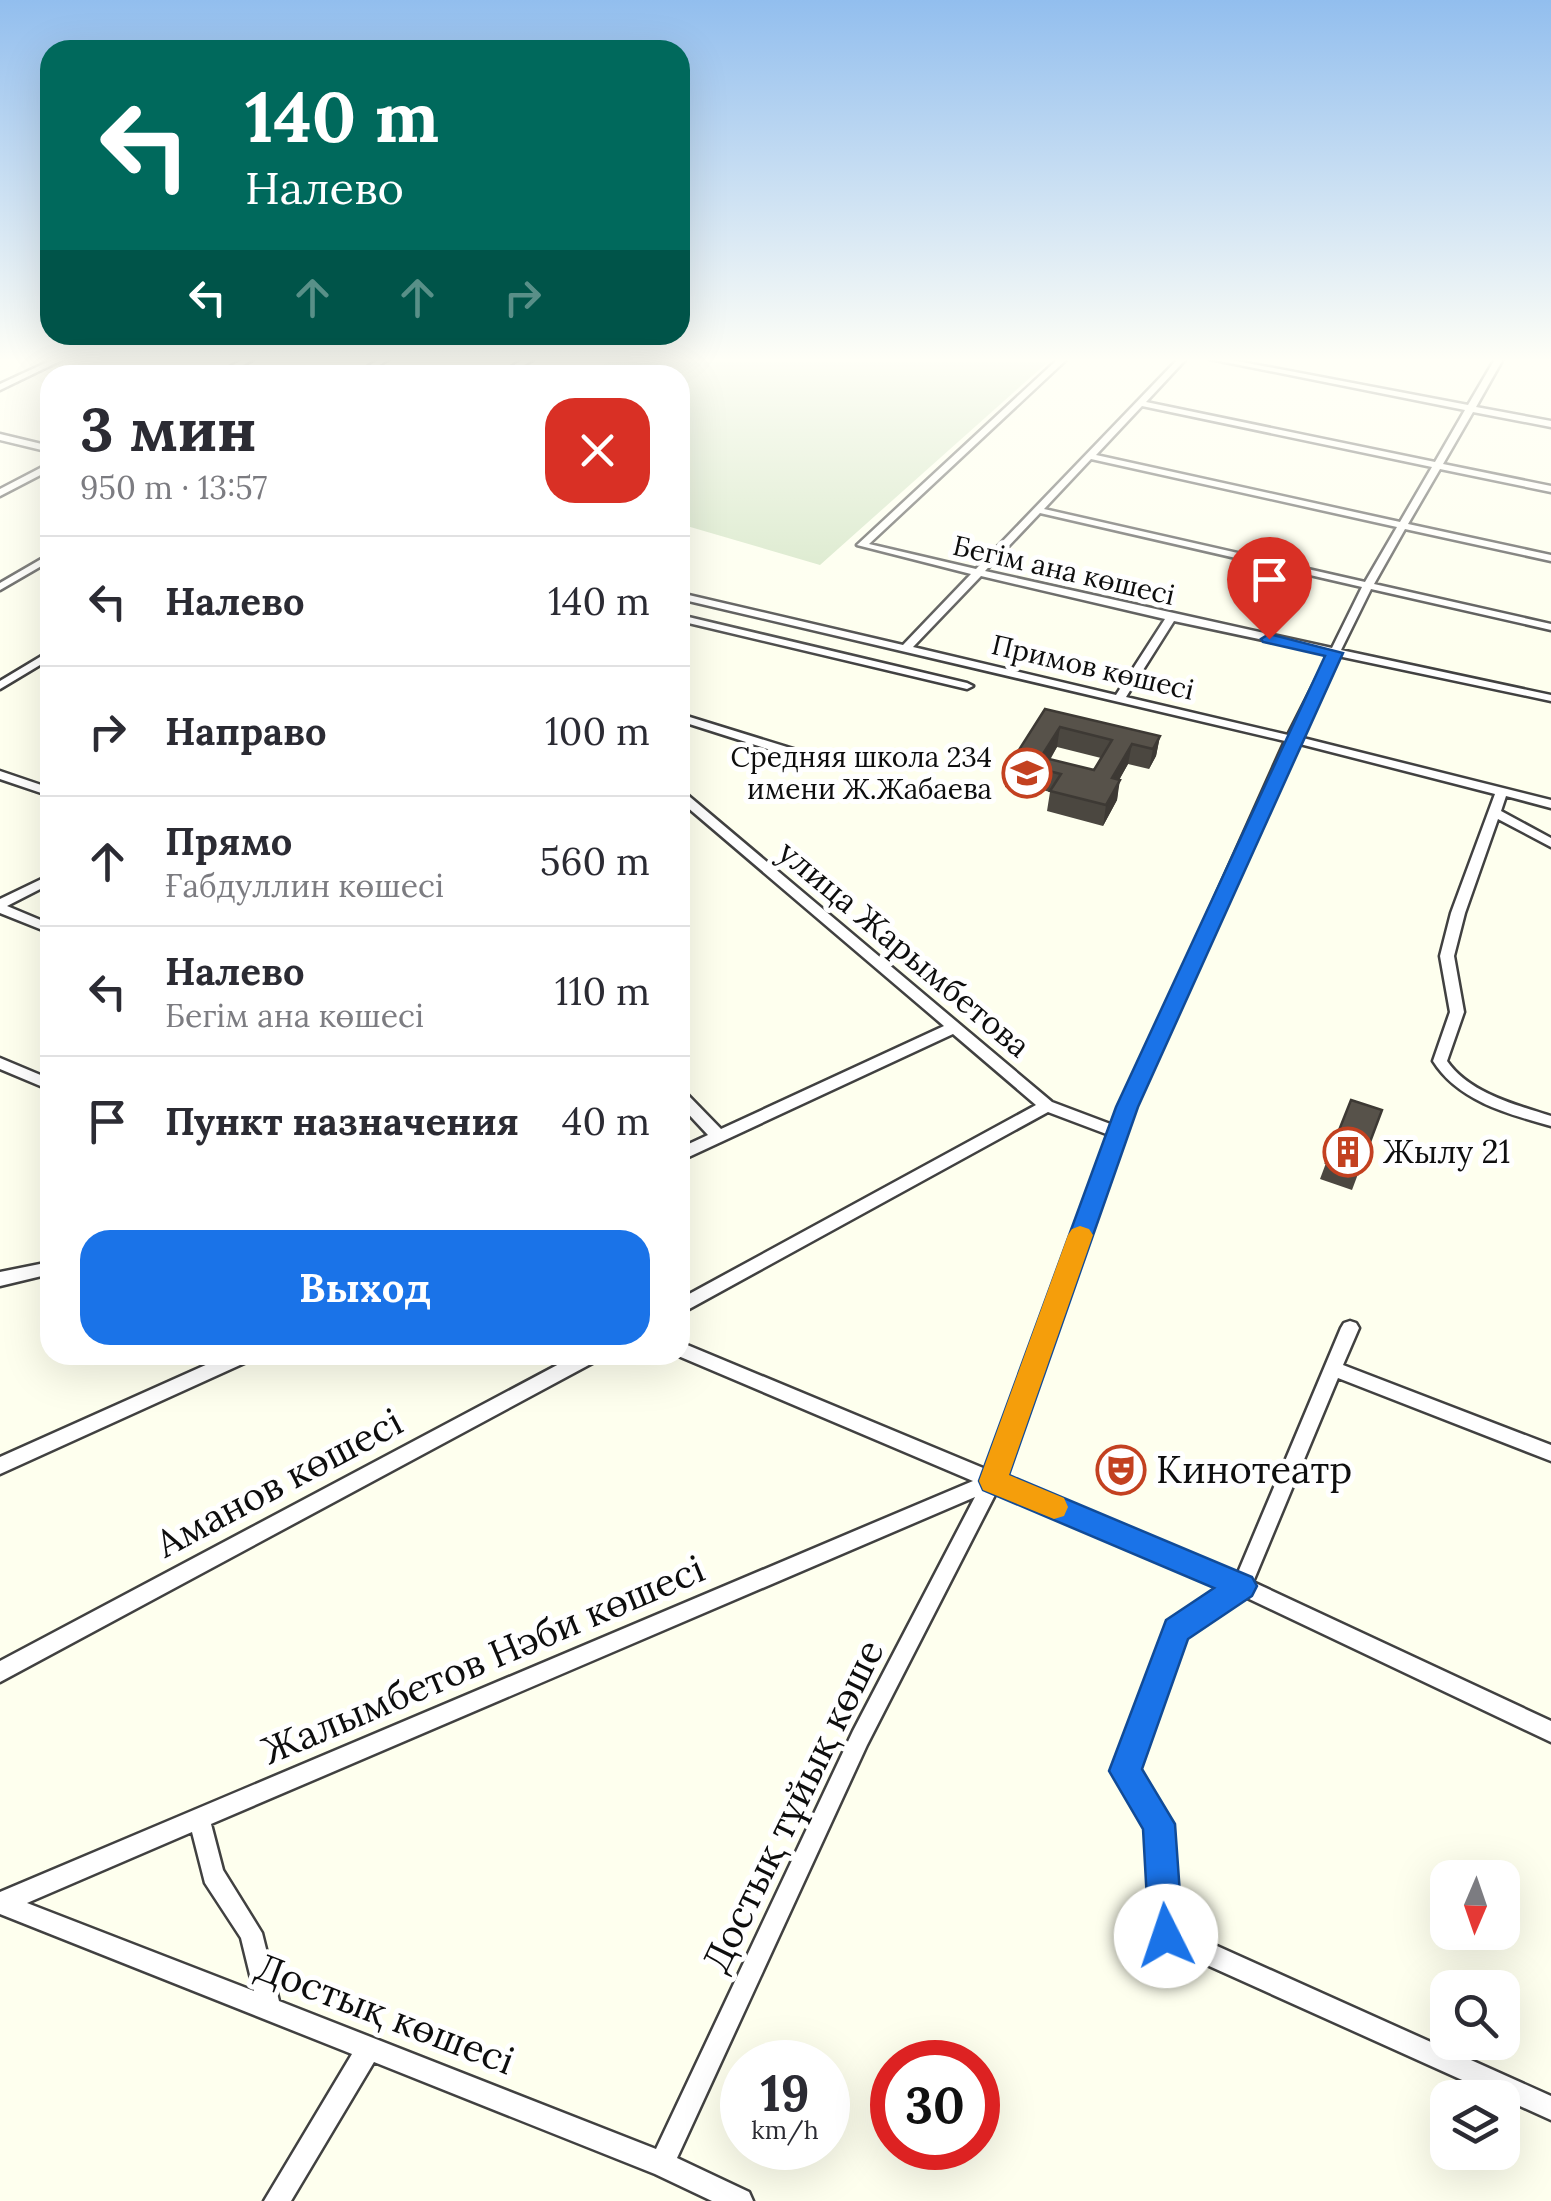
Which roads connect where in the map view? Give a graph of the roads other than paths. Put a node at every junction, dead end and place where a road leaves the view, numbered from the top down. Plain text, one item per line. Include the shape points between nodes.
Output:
1 (952, 462) edge
2 (1083, 462) edge
3 (1115, 462) edge
4 (1417, 462) edge
5 (1439, 462) edge
6 (1437, 466) junction
7 (40, 472) edge
8 (1551, 489) edge
9 (0, 494) edge
10 (1037, 510) junction
11 (1403, 525) junction
12 (1551, 558) edge
13 (40, 564) edge
14 (980, 574) junction
15 (1368, 585) junction
16 (0, 587) edge
17 (690, 598) edge
18 (1171, 617) junction
19 (690, 620) edge
20 (1551, 626) edge
21 (905, 649) junction
22 (1334, 653) junction
23 (40, 666) edge
24 (0, 686) edge
25 (968, 686) dead end
26 (1551, 698) edge
27 (1119, 699) junction
28 (690, 720) edge
29 (1292, 739) junction
30 (828, 764) dead end
31 (0, 775) edge
32 (40, 789) edge
33 (1502, 792) junction
34 (690, 803) edge
35 (1551, 804) edge
36 (1495, 812) junction
37 (1551, 843) edge
38 (40, 884) edge
39 (0, 906) edge
40 (40, 924) edge
41 (956, 1027) junction
42 (0, 1064) edge
43 (40, 1081) edge
44 (1047, 1106) junction
45 (690, 1107) edge
46 (1551, 1121) edge
47 (1117, 1132) junction
48 (719, 1137) junction
49 (690, 1150) edge
50 (40, 1270) edge
51 (0, 1278) edge
52 (690, 1302) edge
53 (1350, 1328) dead end
54 (690, 1353) edge
55 (223, 1365) edge
56 (573, 1365) edge
57 (1333, 1369) junction
58 (1551, 1453) edge
59 (0, 1466) edge
60 (993, 1481) junction
61 (1242, 1586) junction
62 (0, 1672) edge
63 (1551, 1732) edge
64 (198, 1818) junction
65 (0, 1903) edge
66 (270, 2010) junction
67 (370, 2046) junction
68 (1551, 2108) edge
69 (662, 2164) junction
70 (276, 2201) edge
71 (740, 2201) edge

1 - 14 street, Бегім ана көшесі via 862,545
2 - 10 street
3 - 11 street
4 - 6 street
5 - 6 street, Достық тұйық көше
6 - 8 street
6 - 11 street, Достық тұйық көше
7 - 9 street
10 - 14 street
10 - 15 street
11 - 12 street
11 - 15 street, Достық тұйық көше
13 - 16 street
14 - 18 street, Бегім ана көшесі
14 - 21 street
15 - 20 street
15 - 22 street, Достық тұйық көше
17 - 21 street, Примов көшесі
18 - 22 street, Бегім ана көшесі
18 - 27 street
19 - 25 street
21 - 27 street, Примов көшесі
22 - 26 street, Бегім ана көшесі
22 - 29 street, Достық тұйық көше
23 - 24 street
27 - 29 street, Примов көшесі
28 - 30 street
29 - 33 street, Примов көшесі
29 - 47 street, Достық тұйық көше
31 - 32 street
33 - 35 street, Примов көшесі
33 - 36 street
34 - 41 street, улица Жарымбетова
36 - 37 street
36 - 46 street via 1447,956 1457,1012 1440,1061 1445,1073 1518,1112
38 - 39 street
39 - 40 street
41 - 44 street, улица Жарымбетова
41 - 48 street
42 - 43 street
44 - 47 street
44 - 52 street
45 - 48 street
47 - 60 street, Достық тұйық көше
48 - 49 street
50 - 51 street
53 - 57 street
54 - 60 street
55 - 59 street
56 - 62 street, Аманов көшесі
57 - 58 street
57 - 61 street
60 - 61 street
60 - 64 street, Жалымбетов Нәби көшесі
60 - 69 street, Достық тұйық көше via 860,1738
61 - 63 street
61 - 68 street via 1176,1630 1126,1771 1159,1824 1166,1936
64 - 65 street, Жалымбетов Нәби көшесі
64 - 66 street via 213,1875 251,1933
65 - 66 street, Достық көшесі
66 - 67 street, Достық көшесі
67 - 69 street, Достық көшесі
67 - 70 street
69 - 71 street, Достық көшесі

